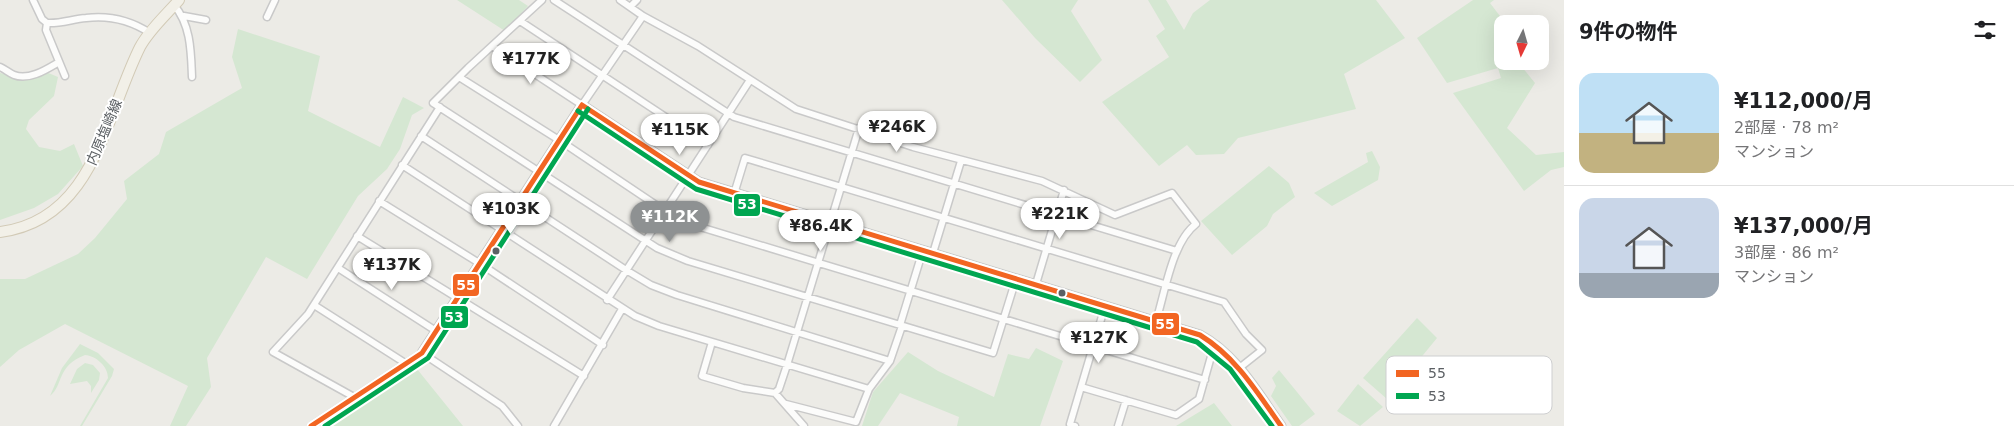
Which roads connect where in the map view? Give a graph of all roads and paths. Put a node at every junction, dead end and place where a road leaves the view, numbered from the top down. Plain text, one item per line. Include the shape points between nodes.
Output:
1 (32, 0) edge
2 (275, 0) edge
3 (542, 0) edge
4 (554, 0) edge
5 (620, 0) edge
6 (638, 0) edge
7 (177, 3) edge
8 (630, 7) junction
9 (184, 16) junction
10 (642, 16) junction
11 (267, 17) dead end
12 (206, 20) dead end
13 (520, 20) junction
14 (47, 23) junction
15 (150, 33) junction
16 (492, 46) junction
17 (622, 46) junction
18 (59, 62) junction
19 (0, 67) edge
20 (602, 74) junction
21 (65, 76) dead end
22 (192, 77) dead end
23 (459, 77) junction
24 (750, 80) junction
25 (582, 105) junction
26 (440, 107) junction
27 (728, 114) junction
28 (858, 128) junction
29 (421, 136) junction
30 (559, 140) junction
31 (708, 145) junction
32 (851, 152) junction
33 (961, 161) junction
34 (402, 165) junction
35 (539, 171) junction
36 (688, 175) junction
37 (954, 183) junction
38 (841, 186) junction
39 (1064, 190) junction
40 (734, 194) junction
41 (520, 200) junction
42 (379, 201) junction
43 (665, 211) junction
44 (1057, 215) junction
45 (944, 217) junction
46 (830, 222) junction
47 (500, 231) junction
48 (0, 232) edge
49 (357, 236) junction
50 (646, 240) junction
51 (1046, 248) junction
52 (923, 250) junction
53 (1177, 252) junction
54 (933, 253) junction
55 (818, 262) junction
56 (479, 263) junction
57 (338, 268) junction
58 (626, 270) junction
59 (1016, 279) junction
60 (1036, 284) junction
61 (1168, 284) junction
62 (911, 291) junction
63 (808, 297) junction
64 (456, 299) junction
65 (607, 300) junction
66 (314, 305) junction
67 (1105, 306) junction
68 (622, 310) junction
69 (1004, 319) junction
70 (1156, 321) junction
71 (901, 325) junction
72 (436, 331) junction
73 (797, 331) junction
74 (712, 342) junction
75 (603, 344) junction
76 (1217, 345) junction
77 (1093, 346) junction
78 (422, 353) junction
79 (890, 360) junction
80 (405, 363) junction
81 (787, 365) junction
82 (1238, 369) junction
83 (584, 376) junction
84 (1205, 380) junction
85 (1081, 387) junction
86 (869, 389) junction
87 (775, 393) junction
88 (354, 397) junction
89 (1126, 400) junction
90 (786, 404) junction
91 (311, 426) edge
92 (518, 426) edge
93 (554, 426) edge
94 (804, 426) edge
95 (1075, 426) edge
96 (1118, 426) edge
97 (1281, 426) edge

1 - 14 street
2 - 11 street
3 - 13 street
4 - 17 street
5 - 8 street
6 - 8 street
7 - 9 street
7 - 15 main road, 内原塩崎線
8 - 10 street
9 - 12 street
9 - 22 street
10 - 17 street
10 - 24 street via 698,46
13 - 16 street
13 - 20 street
14 - 15 street via 112,18 133,23
14 - 18 street via 46,30
15 - 48 main road, 内原塩崎線 via 140,47 98,149 77,188 58,208 35,222
16 - 23 street
16 - 25 street
17 - 20 street
17 - 27 street
18 - 19 street via 23,76
18 - 21 street
20 - 25 street
20 - 31 street
23 - 26 street via 434,103
23 - 30 street
24 - 27 street
24 - 28 street via 796,109
25 - 30 street
25 - 36 street
26 - 29 street
26 - 35 street
27 - 31 street
27 - 32 street
28 - 32 street
28 - 33 street
29 - 34 street
29 - 41 street
30 - 35 street
30 - 43 street
31 - 36 street
32 - 37 street
32 - 38 street
33 - 37 street
33 - 39 street
34 - 42 street
34 - 47 street
35 - 41 street
35 - 50 street
36 - 40 street
36 - 43 street
37 - 44 street
37 - 45 street
38 - 40 street via 745,158
38 - 45 street
38 - 46 street
39 - 44 street
39 - 53 street via 1115,215 1172,193 1196,224 1184,235
40 - 46 street
41 - 47 street
41 - 58 street
42 - 49 street
42 - 56 street
43 - 50 street
43 - 55 street via 696,226
44 - 51 street
44 - 53 street
45 - 51 street
45 - 54 street
46 - 52 street
46 - 55 street
47 - 56 street
47 - 65 street
49 - 57 street
49 - 64 street
50 - 58 street
50 - 63 street via 676,257
51 - 60 street
51 - 61 street
52 - 54 street
52 - 62 street
53 - 61 street
54 - 59 street
55 - 62 street
55 - 63 street
56 - 64 street
56 - 75 street
57 - 66 street
57 - 72 street
58 - 65 street
58 - 73 street via 677,295
59 - 60 street
59 - 69 street
60 - 67 street
61 - 70 street
61 - 82 street via 1224,302 1246,334 1262,350
62 - 69 street
62 - 71 street
63 - 71 street
63 - 73 street
64 - 72 street
64 - 83 street
65 - 68 street
66 - 80 street
66 - 88 street via 273,352
67 - 70 street
67 - 77 street
68 - 74 street via 659,326
68 - 75 street
69 - 71 street via 993,353
69 - 77 street
70 - 76 street via 1192,332
71 - 79 street
72 - 78 street
73 - 79 street
73 - 81 street
74 - 81 street
74 - 87 street via 702,376
75 - 83 street
76 - 82 street
76 - 84 street
77 - 84 street
77 - 85 street
78 - 80 street
78 - 92 street via 502,406
79 - 86 street
80 - 88 street
81 - 86 street
81 - 87 street
82 - 97 street
83 - 93 street
84 - 89 street via 1199,400 1176,415
85 - 89 street
85 - 95 street via 1070,424
86 - 90 street via 856,422
87 - 90 street
88 - 91 street
89 - 96 street
90 - 94 street

